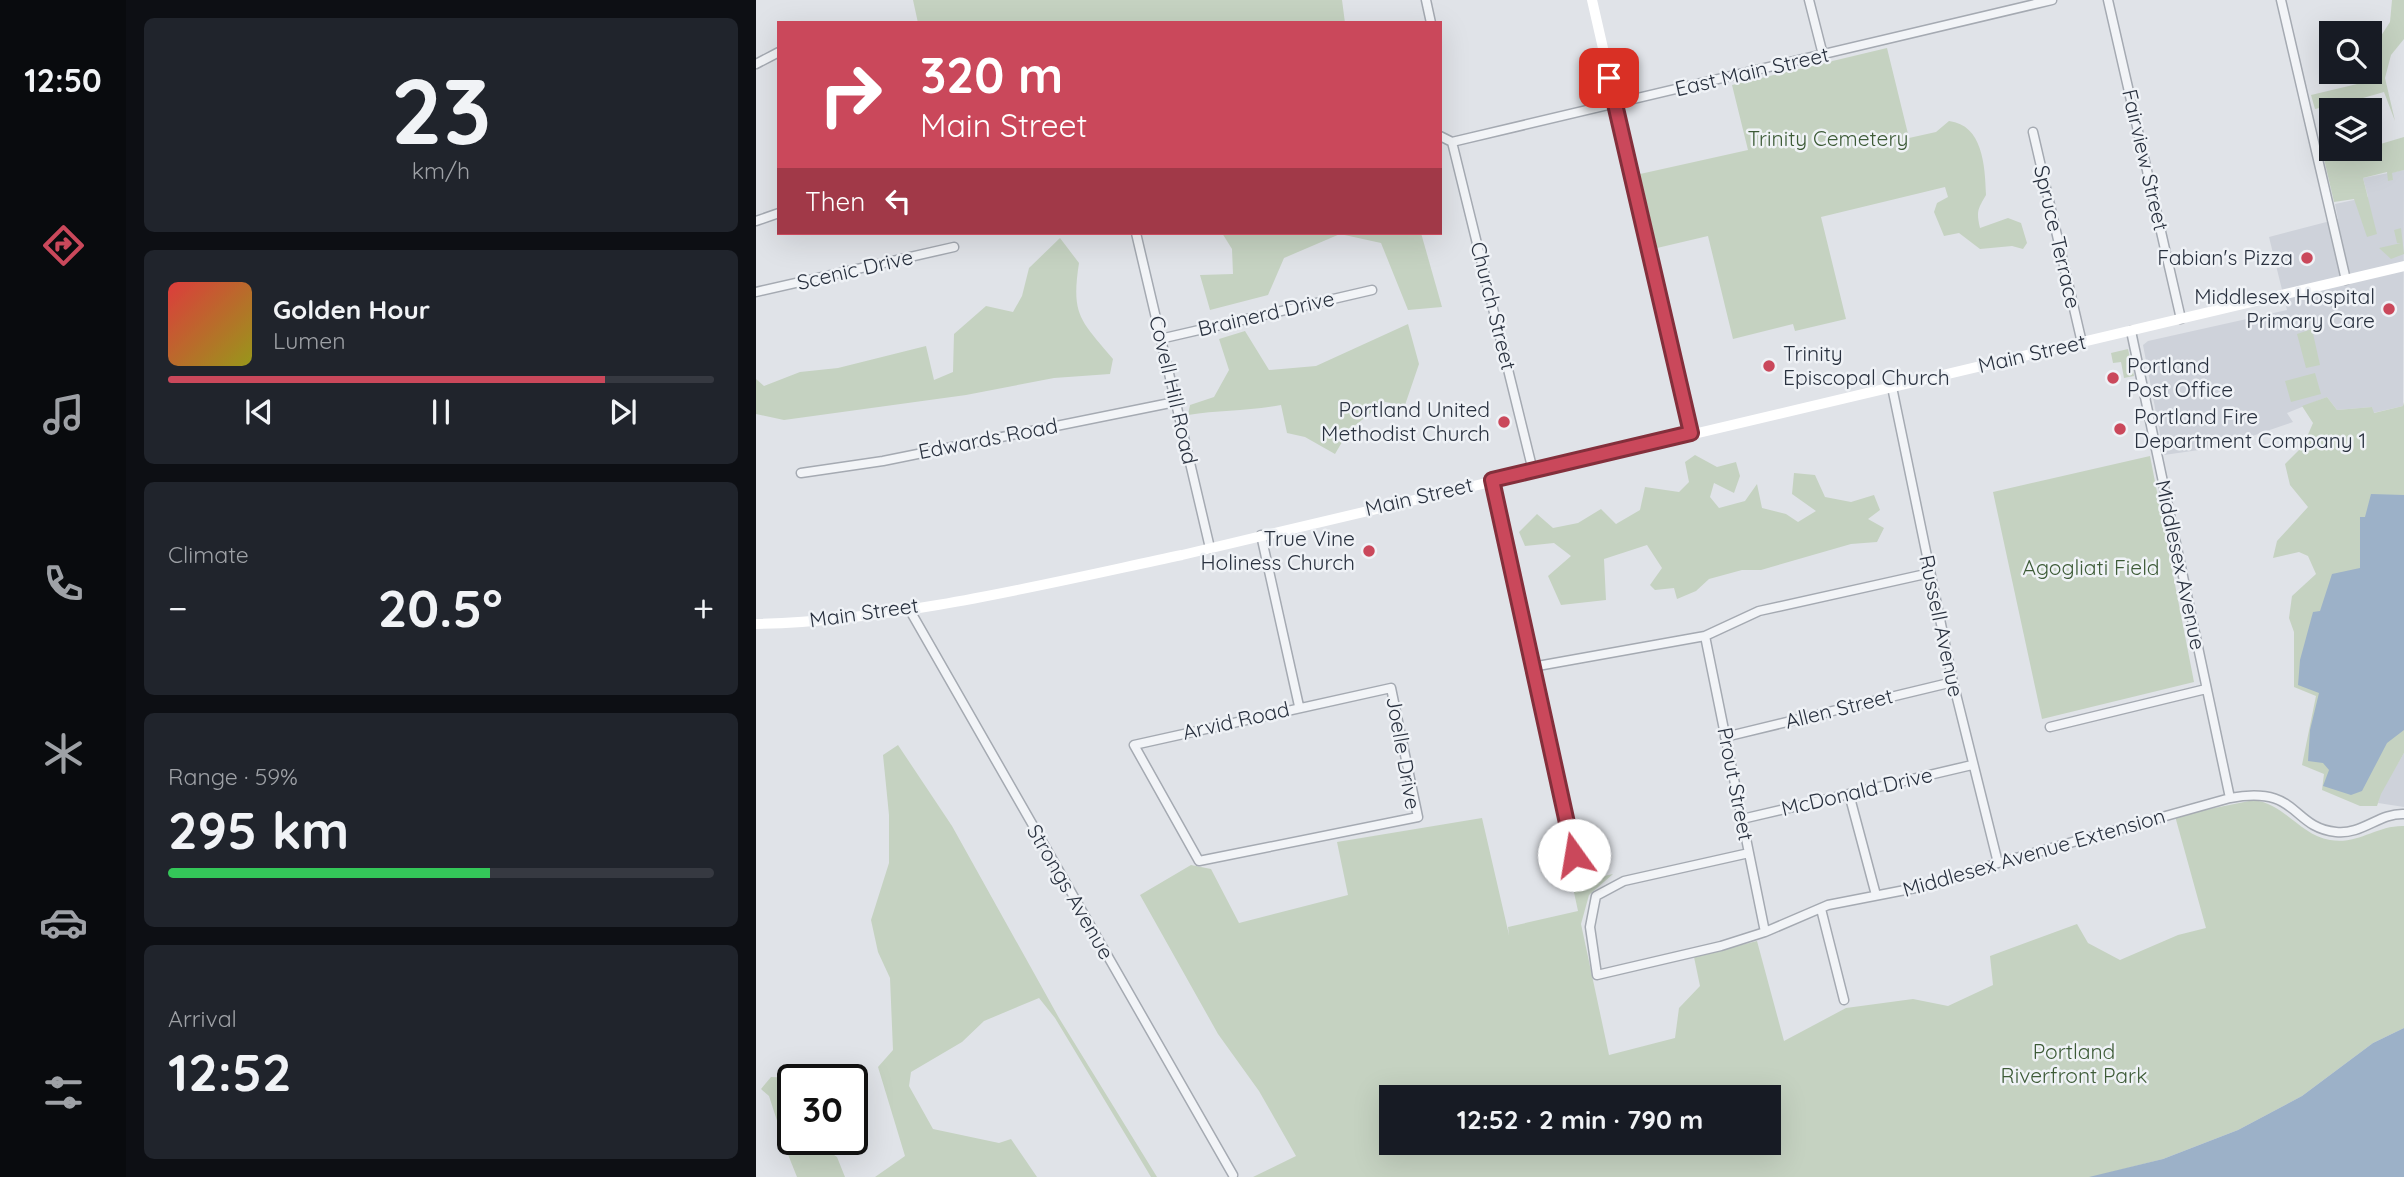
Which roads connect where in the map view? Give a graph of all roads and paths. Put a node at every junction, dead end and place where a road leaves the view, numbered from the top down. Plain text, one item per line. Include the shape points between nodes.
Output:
1 (1426, 0) edge
2 (1592, 0) edge
3 (1809, 0) edge
4 (2052, 0) edge
5 (2108, 0) edge
6 (2281, 0) edge
7 (1431, 21) edge
8 (777, 53) edge
9 (1823, 55) junction
10 (756, 64) edge
11 (1615, 104) junction
12 (2033, 132) dead end
13 (1442, 137) edge
14 (1452, 142) junction
15 (777, 214) edge
16 (756, 221) edge
17 (1136, 235) edge
18 (954, 247) dead end
19 (2404, 266) edge
20 (2346, 280) junction
21 (1371, 290) dead end
22 (756, 292) edge
23 (2181, 319) junction
24 (2131, 331) junction
25 (1160, 339) junction
26 (2081, 343) junction
27 (1892, 387) junction
28 (1175, 402) junction
29 (1691, 433) junction
30 (1533, 471) junction
31 (801, 473) dead end
32 (1492, 480) junction
33 (1261, 535) junction
34 (1210, 548) junction
35 (1930, 573) junction
36 (908, 607) junction
37 (756, 624) edge
38 (1705, 636) junction
39 (1532, 667) junction
40 (1953, 682) junction
41 (2206, 689) junction
42 (1299, 706) junction
43 (2050, 727) dead end
44 (1725, 737) junction
45 (1972, 765) junction
46 (1849, 794) junction
47 (2230, 798) junction
48 (2404, 814) edge
49 (1742, 819) junction
50 (1749, 853) junction
51 (1199, 861) joint
52 (1998, 863) junction
53 (1580, 882) dead end
54 (1876, 895) junction
55 (1821, 909) junction
56 (1765, 932) junction
57 (1844, 1000) dead end
58 (1233, 1175) dead end

1 - 7 street
2 - 11 main road
3 - 9 street
4 - 9 street, East Main Street
5 - 23 street, Fairview Street
6 - 20 street
8 - 10 street
9 - 11 street, East Main Street
11 - 14 street, East Main Street
11 - 29 main road
12 - 26 street, Spruce Terrace
13 - 14 street
14 - 30 street, Church Street
15 - 16 street
17 - 25 street, Covell Hill Road
18 - 22 street, Scenic Drive
19 - 20 main road, Main Street
20 - 23 main road, Main Street
21 - 25 street, Brainerd Drive
23 - 24 main road, Main Street
24 - 26 main road, Main Street
24 - 41 street, Middlesex Avenue
25 - 28 street, Covell Hill Road
26 - 27 main road, Main Street
27 - 29 main road, Main Street
27 - 35 street, Russell Avenue
28 - 31 street, Edwards Road via 883,461
28 - 34 street, Covell Hill Road
29 - 30 main road, Main Street
30 - 32 main road, Main Street
32 - 33 main road, Main Street
32 - 39 street
33 - 34 main road, Main Street
33 - 42 street, Arvid Road
34 - 36 main road, Main Street via 1040,585
35 - 38 street via 1759,611
35 - 40 street, Russell Avenue
36 - 37 main road, Main Street
36 - 58 street, Strongs Avenue
38 - 39 street
38 - 44 street, Prout Street
39 - 53 street
40 - 44 street, Allen Street
40 - 45 street, Russell Avenue
41 - 43 street
41 - 47 street, Middlesex Avenue
42 - 51 street, Arvid Road via 1134,745
42 - 51 street, Joelle Drive via 1391,688 1418,817
44 - 49 street, Prout Street
45 - 46 street, McDonald Drive
45 - 52 street, Russell Avenue
46 - 49 street, McDonald Drive
46 - 54 street
47 - 48 street, Middlesex Avenue Extension via 2251,794 2277,797 2317,826 2338,832 2357,831 2386,816
47 - 52 street, Middlesex Avenue Extension
49 - 50 street, Prout Street
50 - 56 street, Prout Street
50 - 56 street, Middlesex Avenue Extension via 1624,881 1596,897 1590,927 1597,975
52 - 54 street, Middlesex Avenue Extension via 1936,884
54 - 55 street, Middlesex Avenue Extension
55 - 56 street, Middlesex Avenue Extension
55 - 57 street

